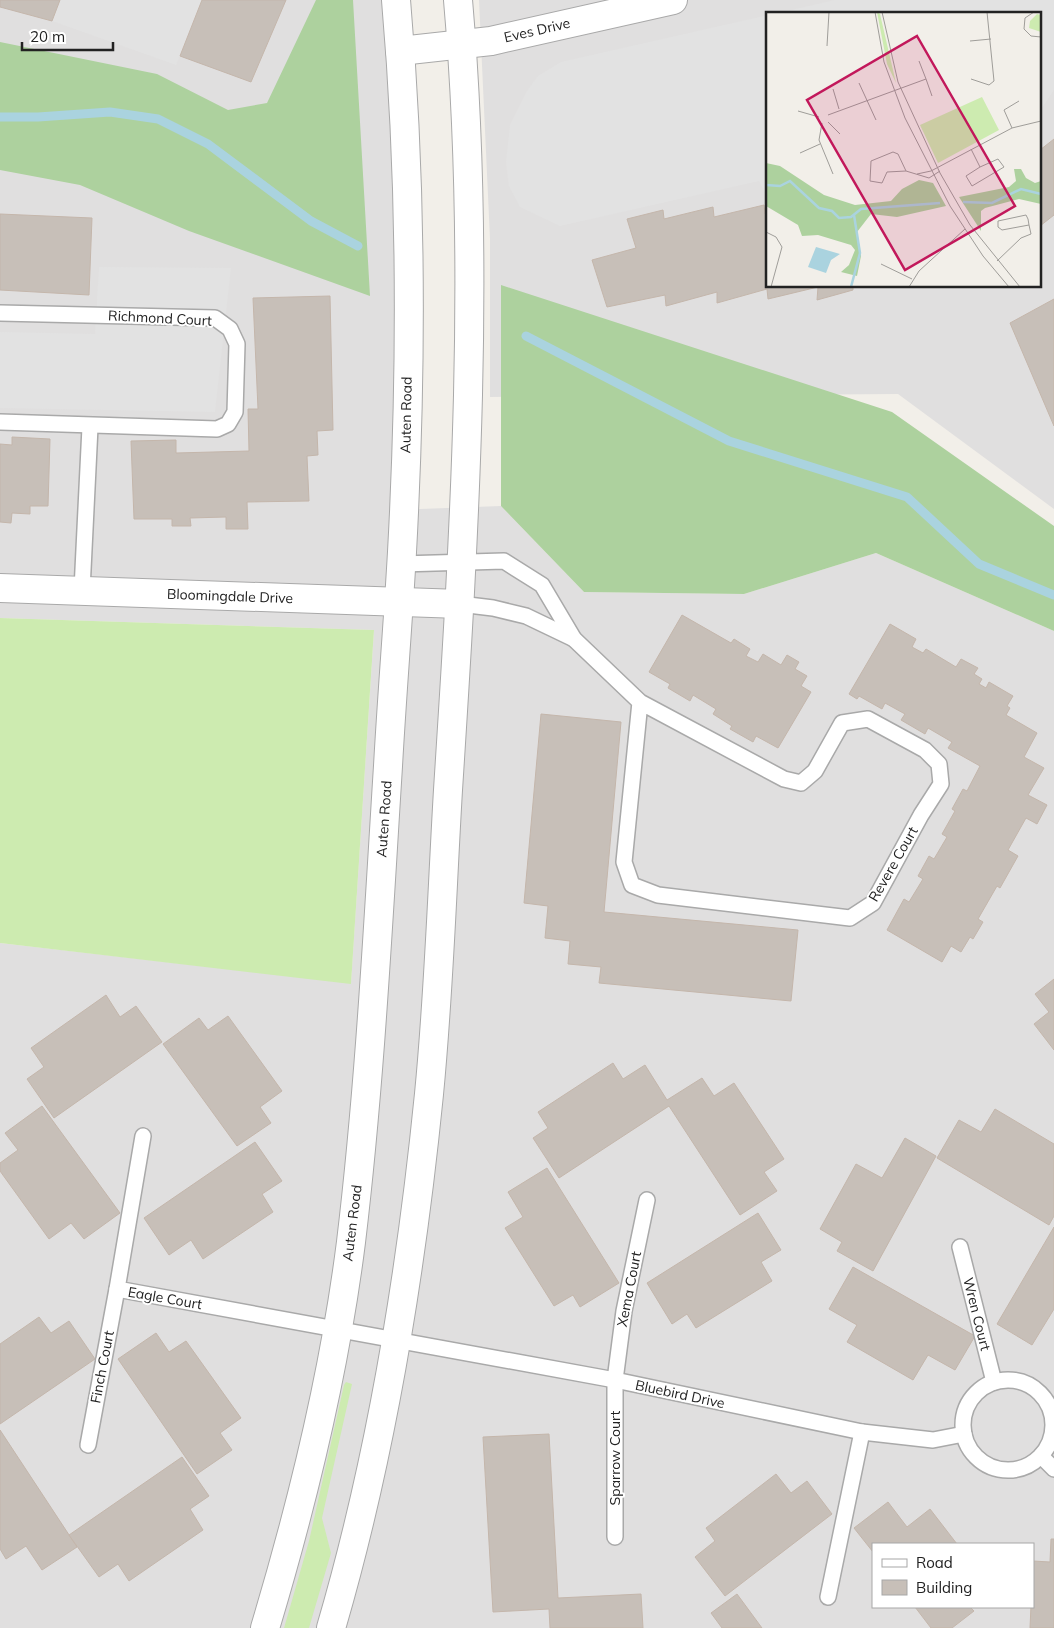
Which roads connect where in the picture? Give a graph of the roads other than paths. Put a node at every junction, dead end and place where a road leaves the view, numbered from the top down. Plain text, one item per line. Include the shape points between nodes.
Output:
1 (396, 0) edge
2 (458, 0) edge
3 (673, 0) edge
4 (462, 46) junction
5 (400, 51) junction
6 (0, 313) edge
7 (0, 422) edge
8 (90, 427) junction
9 (461, 562) junction
10 (401, 564) junction
11 (0, 588) edge
12 (82, 590) junction
13 (398, 602) junction
14 (460, 604) junction
15 (574, 639) junction
16 (640, 702) junction
17 (143, 1136) dead end
18 (647, 1200) dead end
19 (960, 1247) dead end
20 (116, 1289) junction
21 (336, 1328) junction
22 (397, 1340) junction
23 (616, 1380) junction
24 (994, 1382) junction
25 (1050, 1399) edge
26 (862, 1432) junction
27 (964, 1434) junction
28 (88, 1445) dead end
29 (1041, 1456) junction
30 (1054, 1469) edge
31 (615, 1536) dead end
32 (828, 1597) dead end
33 (265, 1628) edge
34 (331, 1628) edge

1 - 5 street, Auten Road
2 - 4 street
3 - 4 street, Eves Drive
4 - 5 street, Eves Drive
4 - 9 street via 470,282 469,416
5 - 10 street, Auten Road via 409,278
6 - 8 lane, Richmond Court via 215,318 230,329 237,344 235,412 228,424 217,429
7 - 8 lane, Richmond Court
8 - 12 lane
9 - 10 lane, Revere Court
9 - 14 street
9 - 15 lane, Revere Court via 504,560 542,585
10 - 13 street, Auten Road
11 - 12 street, Bloomingdale Drive
12 - 13 street, Bloomingdale Drive
13 - 14 street, Bloomingdale Drive
13 - 21 street, Auten Road via 368,1083 351,1246
14 - 15 lane, Revere Court via 526,616
14 - 22 street via 429,1092
15 - 16 lane, Revere Court
16 - 16 lane, Revere Court via 624,862 632,885 658,895 850,918 873,903 941,784 939,764 925,750 868,719 842,723 815,771 801,783 784,778
17 - 20 lane, Eagle Court
18 - 23 lane, Xema Court via 624,1311
19 - 24 lane, Wren Court
20 - 21 lane, Eagle Court
20 - 28 lane, Finch Court
21 - 22 lane, Eagle Court
21 - 33 street, Auten Road via 299,1504
22 - 23 lane, Bluebird Drive
22 - 34 street
23 - 26 lane, Bluebird Drive
23 - 31 lane, Sparrow Court
24 - 25 lane via 1009,1380 1023,1383
24 - 27 lane via 973,1396 966,1408
25 - 29 lane via 1053,1429
26 - 27 lane, Bluebird Drive via 933,1440
26 - 32 lane
27 - 29 lane via 969,1447 989,1466 1017,1469
29 - 30 lane

